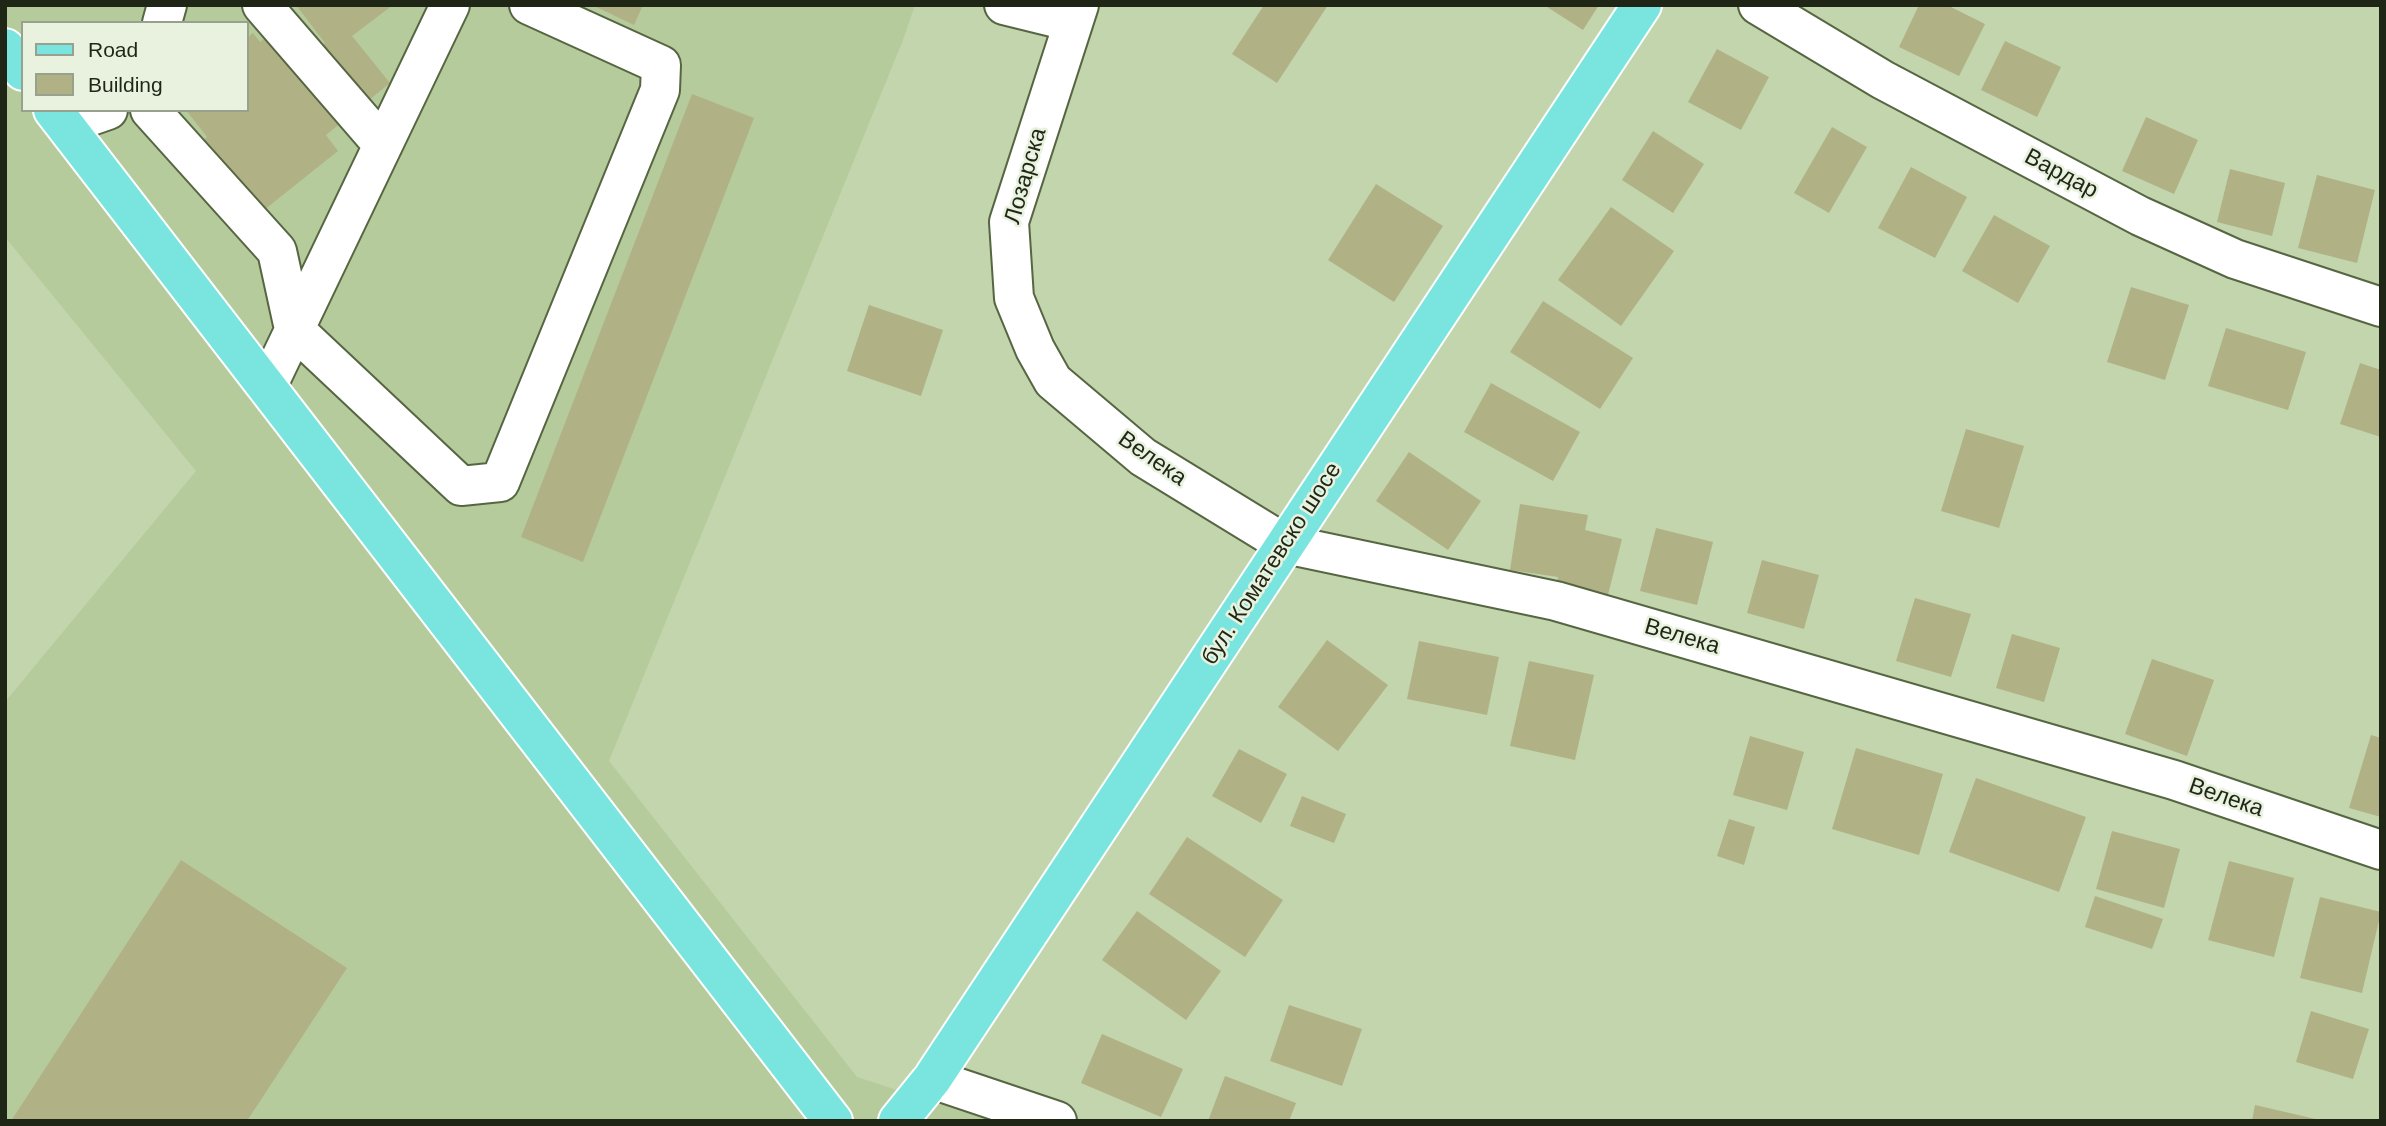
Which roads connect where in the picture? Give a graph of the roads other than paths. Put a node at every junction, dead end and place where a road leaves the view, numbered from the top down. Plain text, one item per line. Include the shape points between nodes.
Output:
1 (262, 5) edge
2 (450, 5) edge
3 (529, 5) edge
4 (1004, 5) edge
5 (1642, 5) edge
6 (1758, 5) edge
7 (1076, 14) edge
8 (5, 48) edge
9 (21, 68) edge
10 (96, 112) edge
11 (151, 112) edge
12 (59, 118) edge
13 (383, 145) junction
14 (2381, 307) edge
15 (294, 330) junction
16 (1035, 349) joint
17 (267, 387) junction
18 (1285, 544) junction
19 (2381, 850) edge
20 (932, 1079) junction
21 (832, 1121) edge
22 (898, 1121) edge
23 (1057, 1121) edge

1 - 13 street
2 - 13 street
3 - 15 street via 661,65 660,90 500,482 461,486
4 - 7 street
5 - 18 main road, бул. Коматевско шосе
6 - 14 street, Вардар via 1883,80 2140,216 2235,259
7 - 16 street, Лозарска via 1009,222 1014,298
8 - 9 main road
10 - 12 street
11 - 15 street via 277,251
12 - 17 main road
13 - 15 street
15 - 17 street
16 - 18 street, Велека via 1053,381 1143,457
17 - 21 main road
18 - 19 street, Велека via 1556,601 2174,780
18 - 20 main road, бул. Коматевско шосе
20 - 22 main road, бул. Коматевско шосе
20 - 23 street

